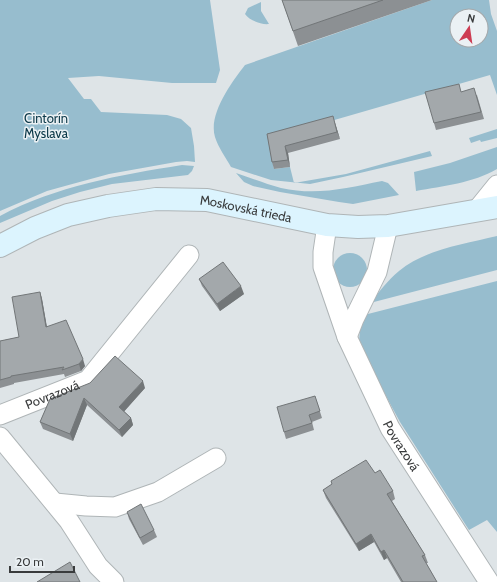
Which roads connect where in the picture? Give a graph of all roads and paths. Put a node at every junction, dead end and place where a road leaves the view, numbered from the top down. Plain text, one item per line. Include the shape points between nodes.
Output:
1 (497, 185) edge
2 (497, 207) edge
3 (476, 211) junction
4 (327, 225) junction
5 (388, 226) junction
6 (0, 246) edge
7 (189, 255) dead end
8 (347, 337) junction
9 (0, 415) edge
10 (0, 437) edge
11 (216, 458) dead end
12 (55, 503) junction
13 (114, 582) edge
14 (489, 582) edge

1 - 3 street
2 - 3 street, Moskovská trieda
3 - 5 street, Moskovská trieda
4 - 5 street, Moskovská trieda
4 - 6 street, Moskovská trieda via 207,200 156,199 108,206 68,216 35,228
4 - 8 street, Povrazová via 323,267
5 - 8 street via 377,272
7 - 9 street, Povrazová via 88,380
8 - 14 street, Povrazová via 390,428
10 - 12 street
11 - 12 street via 158,492 115,507
12 - 13 street via 98,566

